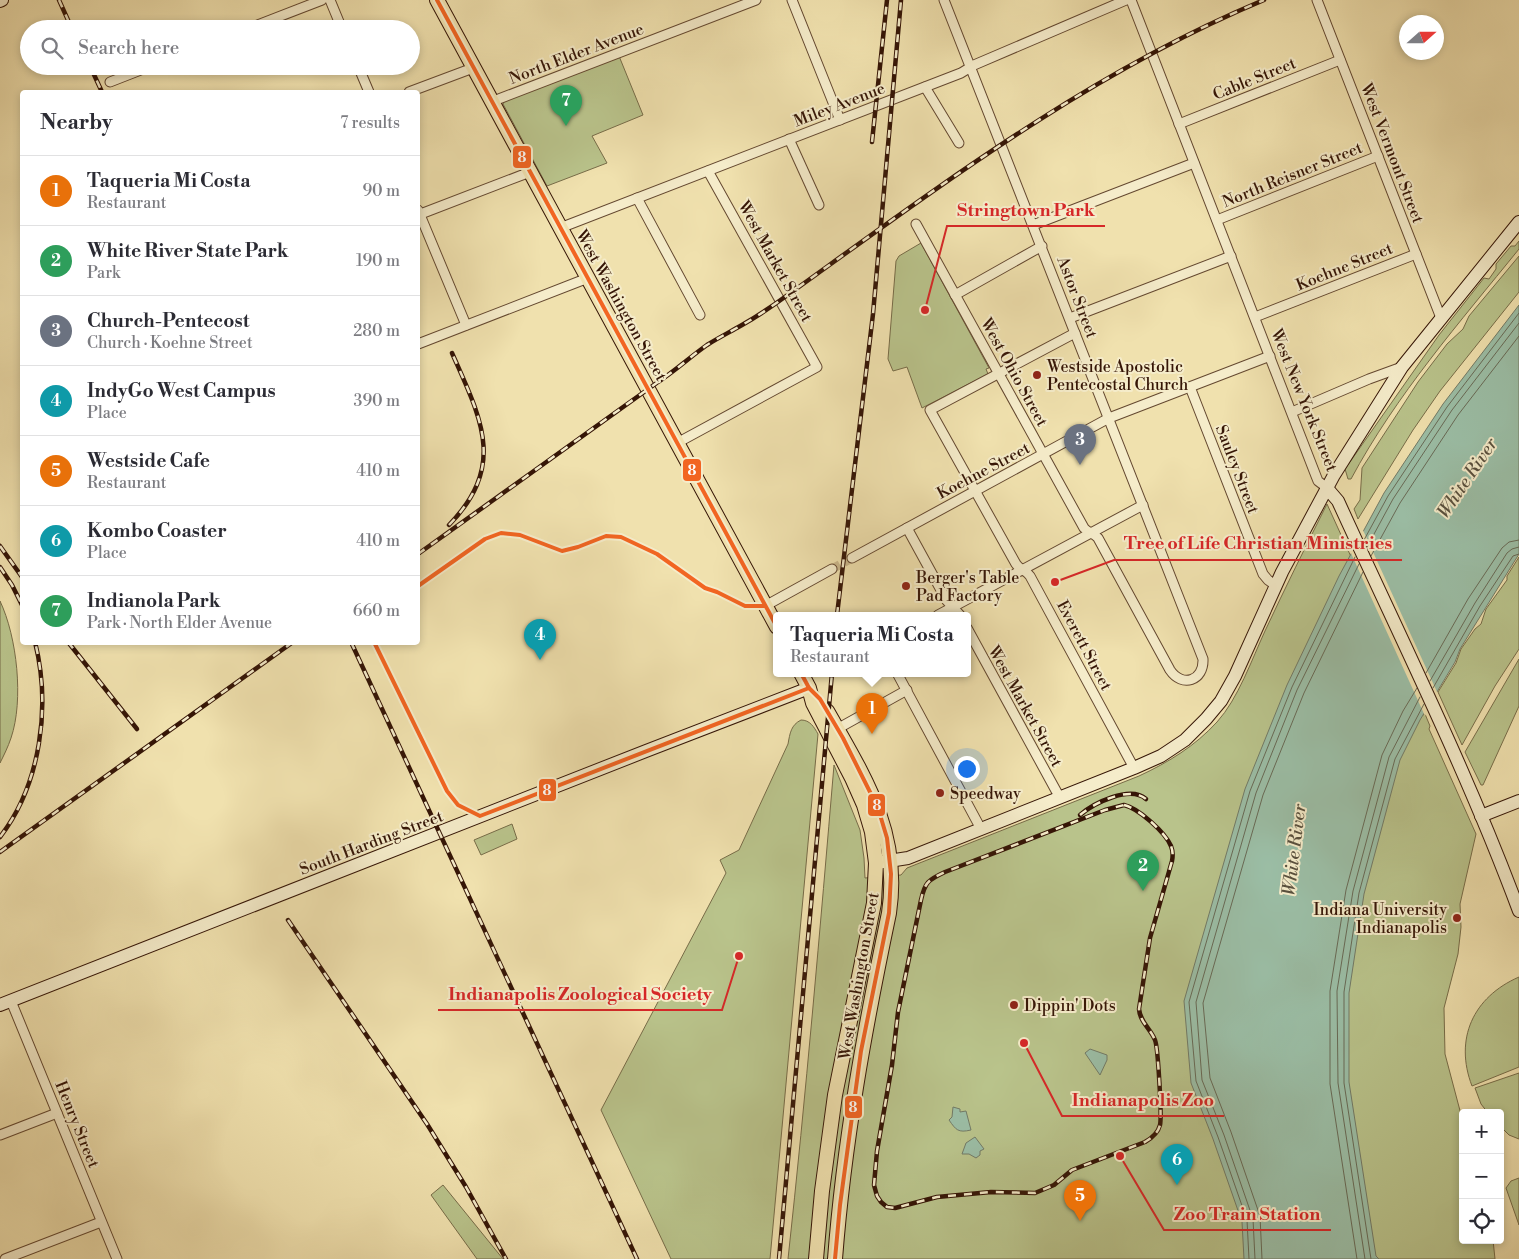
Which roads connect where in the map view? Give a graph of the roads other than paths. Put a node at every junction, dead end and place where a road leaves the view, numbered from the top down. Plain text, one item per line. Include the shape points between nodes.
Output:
1 (322, 0) edge
2 (330, 0) edge
3 (437, 0) edge
4 (756, 0) edge
5 (792, 0) edge
6 (944, 0) edge
7 (1126, 0) edge
8 (1131, 0) edge
9 (1317, 0) edge
10 (270, 20) edge
11 (338, 20) edge
12 (1340, 60) junction
13 (971, 67) junction
14 (473, 68) junction
15 (128, 75) edge
16 (362, 75) edge
17 (110, 82) dead end
18 (925, 87) junction
19 (368, 90) edge
20 (414, 90) edge
21 (492, 102) junction
22 (840, 120) junction
23 (1179, 124) junction
24 (789, 139) junction
25 (959, 144) dead end
26 (1378, 156) junction
27 (1194, 163) junction
28 (708, 170) junction
29 (530, 172) junction
30 (636, 198) junction
31 (819, 205) dead end
32 (420, 212) edge
33 (420, 218) edge
34 (1216, 220) junction
35 (1519, 222) edge
36 (916, 224) dead end
37 (1033, 225) junction
38 (560, 228) junction
39 (1042, 246) junction
40 (1416, 254) junction
41 (1231, 256) junction
42 (588, 278) junction
43 (955, 294) junction
44 (700, 315) dead end
45 (1255, 317) junction
46 (1070, 318) junction
47 (1441, 318) junction
48 (466, 325) junction
49 (1075, 333) junction
50 (420, 343) edge
51 (1270, 356) junction
52 (1402, 367) junction
53 (999, 374) junction
54 (1190, 387) junction
55 (1292, 412) junction
56 (1109, 418) junction
57 (677, 443) junction
58 (1044, 454) junction
59 (1326, 487) junction
60 (975, 491) junction
61 (1143, 505) junction
62 (907, 528) junction
63 (1091, 533) junction
64 (852, 558) tunnel mouth
65 (832, 569) tunnel mouth
66 (1023, 570) junction
67 (1275, 585) junction
68 (765, 606) junction
69 (953, 607) junction
70 (944, 612) edge
71 (957, 612) edge
72 (773, 620) edge
73 (971, 635) edge
74 (1204, 661) joint
75 (803, 677) edge
76 (899, 677) edge
77 (809, 688) junction
78 (907, 690) junction
79 (838, 729) junction
80 (1134, 768) junction
81 (1060, 798) junction
82 (1519, 801) edge
83 (1481, 816) junction
84 (981, 829) junction
85 (891, 861) junction
86 (876, 864) junction
87 (1518, 908) edge
88 (6, 1003) edge
89 (57, 1113) junction
90 (0, 1135) edge
91 (101, 1222) junction
92 (5, 1259) edge
93 (116, 1259) edge
94 (816, 1259) edge
95 (835, 1259) edge

1 - 10 street
2 - 11 street
3 - 14 main road, West Washington Street
4 - 21 street, North Elder Avenue
5 - 22 street
6 - 13 street, Astor Street
7 - 13 street, Miley Avenue
8 - 23 street, West New York Street
9 - 12 street, West Vermont Street
12 - 23 street, Cable Street
12 - 26 street, West Vermont Street
13 - 18 street, Miley Avenue
13 - 37 street, Astor Street
14 - 20 street
14 - 21 main road, West Washington Street
15 - 17 street
16 - 19 street
18 - 22 street, Miley Avenue
18 - 25 street
21 - 29 main road, West Washington Street
22 - 24 street, Miley Avenue
23 - 27 street, West New York Street
24 - 28 street, Miley Avenue
24 - 31 street
26 - 34 street, North Reisner Street
26 - 40 street, West Vermont Street
27 - 34 street, West New York Street
27 - 37 street
28 - 30 street, Miley Avenue
28 - 57 street, West Market Street via 817,367
29 - 32 street
29 - 38 main road, West Washington Street
30 - 38 street, Miley Avenue
30 - 44 street
33 - 48 street
34 - 41 street, West New York Street
35 - 47 main road
36 - 43 street, West Ohio Street
37 - 39 street, Astor Street
38 - 42 main road, West Washington Street
39 - 43 street
39 - 46 street, Astor Street
40 - 45 street, Koehne Street
40 - 47 street, West Vermont Street
41 - 45 street, West New York Street
41 - 46 street
42 - 48 street
42 - 57 main road, West Washington Street
43 - 53 street, West Ohio Street
45 - 51 street, West New York Street
46 - 49 street, Astor Street
47 - 52 main road
48 - 50 street
49 - 53 street
49 - 56 street, Astor Street
51 - 54 street, Koehne Street
51 - 55 street, West New York Street
52 - 55 street
52 - 59 main road
53 - 58 street, West Ohio Street
53 - 60 street, Everett Street via 930,410
54 - 56 street, Koehne Street
54 - 67 street, Saulcy Street via 1263,574
55 - 59 street, West New York Street via 1318,481
56 - 58 street, Koehne Street
56 - 61 street, Astor Street
57 - 68 main road, West Washington Street
58 - 60 street, Koehne Street
58 - 63 street, West Ohio Street via 1084,528
59 - 67 main road
59 - 83 main road, West New York Street via 1338,501
60 - 62 street, Koehne Street
60 - 66 street, Everett Street via 1016,564
61 - 63 street
61 - 74 street, Astor Street
62 - 64 street, Koehne Street
62 - 69 street via 947,602
63 - 66 street
63 - 74 street, West Ohio Street via 1098,538 1173,675 1183,680 1194,679 1201,672
65 - 68 street
66 - 69 street
66 - 80 street, Everett Street via 1030,576
67 - 80 main road via 1230,685 1213,710 1175,747
68 - 72 main road, West Washington Street
69 - 70 street
69 - 71 street
73 - 81 street, West Market Street
75 - 77 main road, West Washington Street
76 - 78 street
77 - 79 main road, West Washington Street via 820,698
77 - 86 main road, West Washington Street via 812,703 864,805
77 - 88 main road, South Harding Street
78 - 79 street
78 - 84 street
79 - 85 main road, West Washington Street via 878,808
80 - 81 main road
81 - 84 main road
82 - 83 main road
83 - 87 main road, West New York Street
84 - 85 main road via 908,858
85 - 86 main road
85 - 95 main road, West Washington Street via 891,896 861,1051
86 - 94 main road, West Washington Street via 873,909 835,1095
88 - 89 street, Henry Street
89 - 90 street
89 - 91 street, Henry Street
91 - 92 street
91 - 93 street, Henry Street

